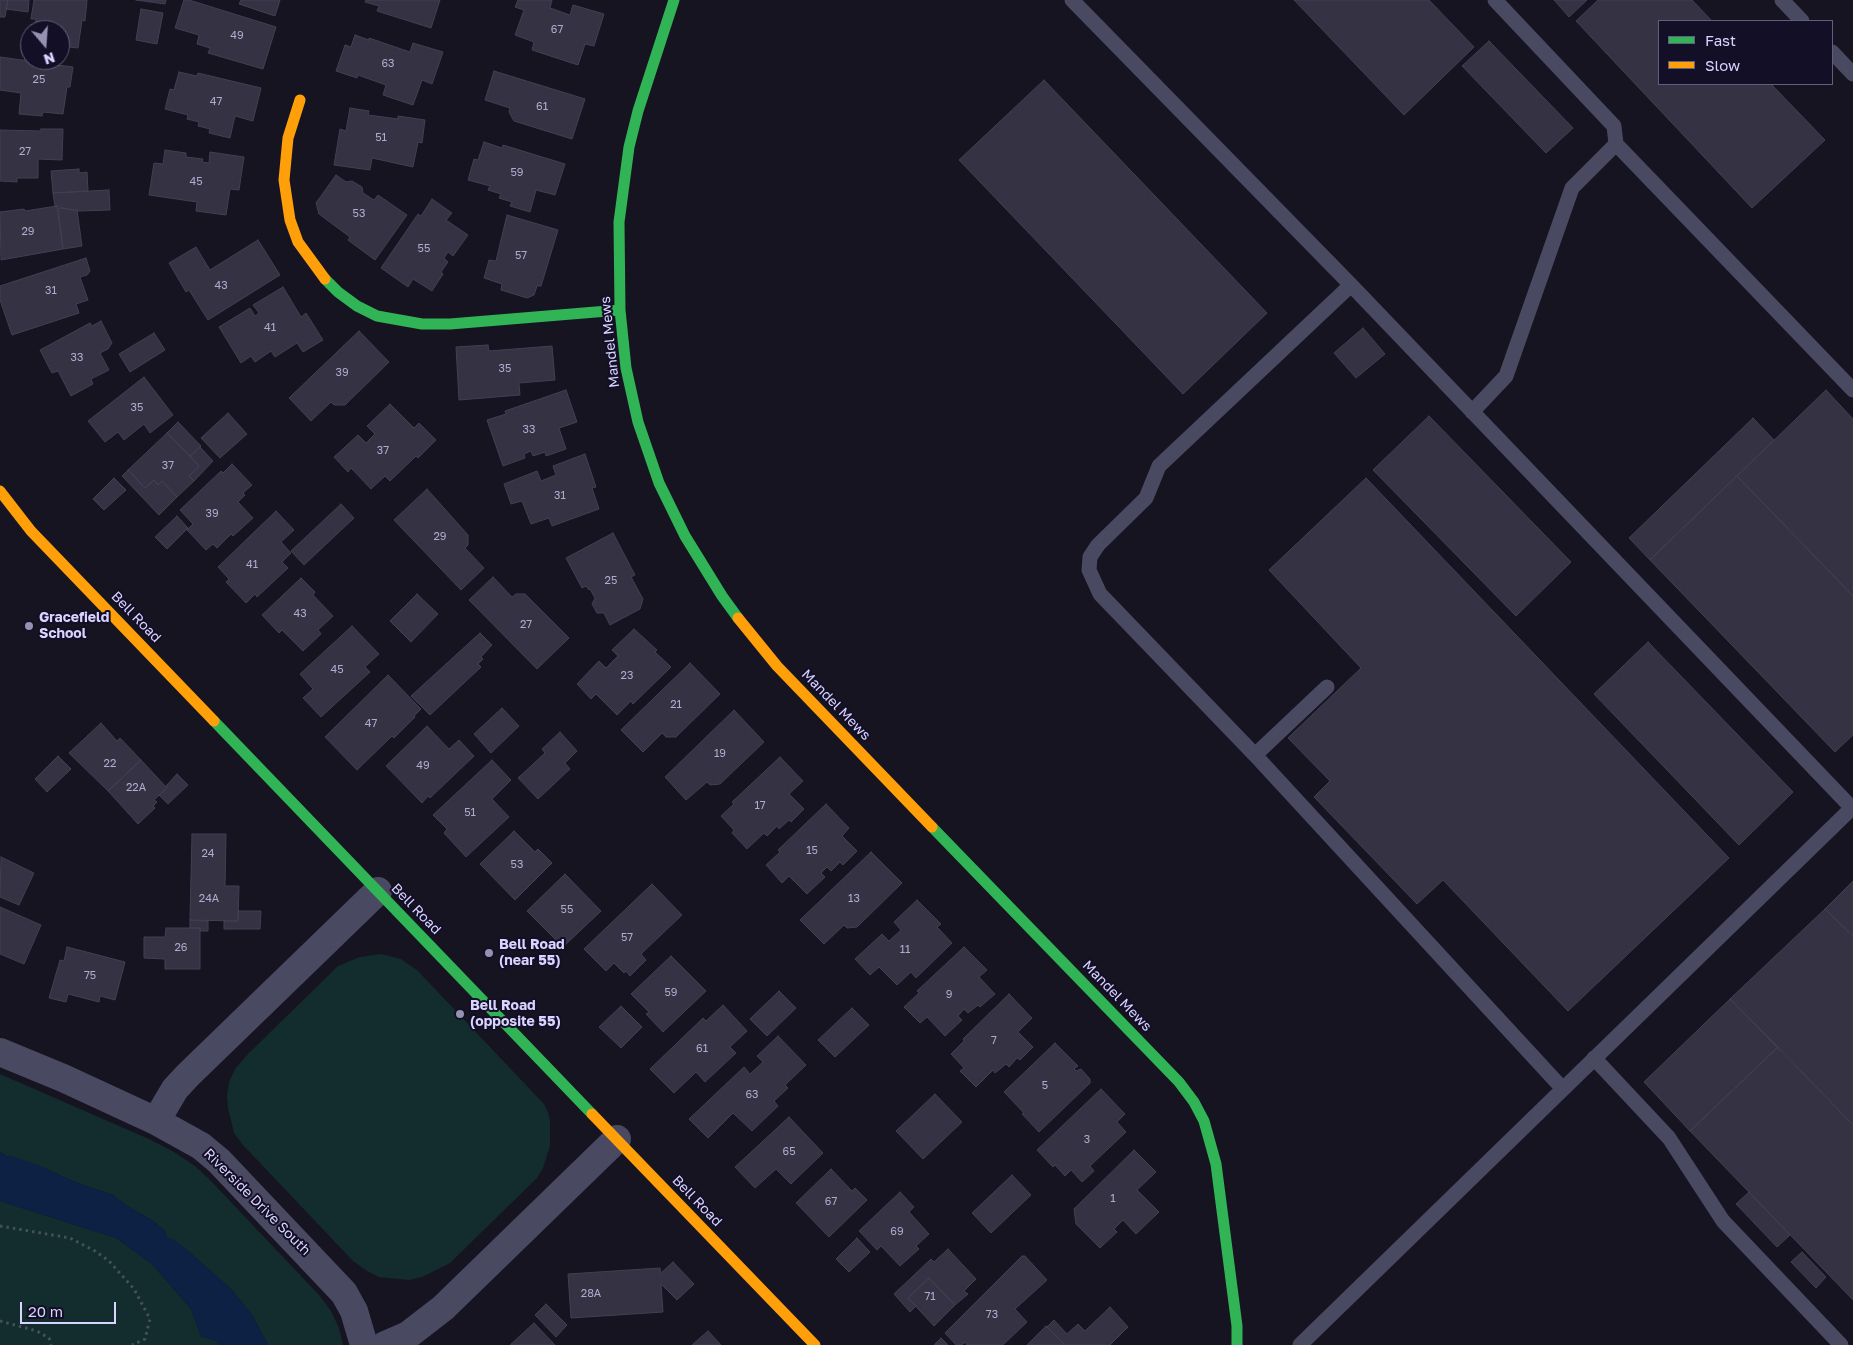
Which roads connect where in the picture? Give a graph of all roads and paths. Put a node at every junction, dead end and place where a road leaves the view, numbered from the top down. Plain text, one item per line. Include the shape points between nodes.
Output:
1 (674, 0) edge
2 (1072, 0) edge
3 (1495, 0) edge
4 (1782, 0) edge
5 (1801, 20) edge
6 (1833, 53) edge
7 (1853, 74) edge
8 (300, 100) dead end
9 (1616, 144) junction
10 (1351, 285) junction
11 (620, 310) junction
12 (1853, 390) edge
13 (1472, 412) junction
14 (0, 491) edge
15 (1328, 687) dead end
16 (1255, 755) junction
17 (1852, 807) edge
18 (378, 891) junction
19 (0, 1052) edge
20 (1594, 1058) junction
21 (1563, 1089) junction
22 (156, 1121) junction
23 (617, 1140) junction
24 (0, 1226) edge
25 (0, 1321) edge
26 (51, 1345) edge
27 (132, 1345) edge
28 (364, 1345) edge
29 (385, 1345) edge
30 (814, 1345) edge
31 (1237, 1345) edge
32 (1300, 1345) edge
33 (1841, 1345) edge

1 - 11 street, Mandel Mews via 629,147 619,222
2 - 10 lane
3 - 9 lane via 1614,126
4 - 5 lane
6 - 7 lane
8 - 11 street via 284,160 290,220 298,242 322,277 356,306 377,316 422,324
9 - 12 lane
9 - 13 lane via 1572,188 1506,376
10 - 13 lane
10 - 16 lane via 1159,466 1146,498 1098,545 1090,558 1090,570 1100,594
11 - 31 street, Mandel Mews via 628,377 638,422 660,483 685,536 745,628 777,666 1179,1082 1194,1102 1204,1121 1216,1164
13 - 17 lane
14 - 18 street, Bell Road via 30,531
15 - 16 lane
16 - 21 lane
17 - 20 lane
18 - 22 street via 188,1075 175,1089
18 - 23 street, Bell Road
19 - 22 street, Riverside Drive South
20 - 21 lane
20 - 33 lane via 1669,1138 1724,1221
21 - 32 lane
22 - 28 street, Riverside Drive South via 201,1146 219,1161 331,1277 354,1311
23 - 29 street via 443,1308 408,1335
23 - 30 street, Bell Road
24 - 27 path via 70,1238 109,1261 134,1289 150,1319 145,1339
25 - 26 path via 37,1331 49,1338

